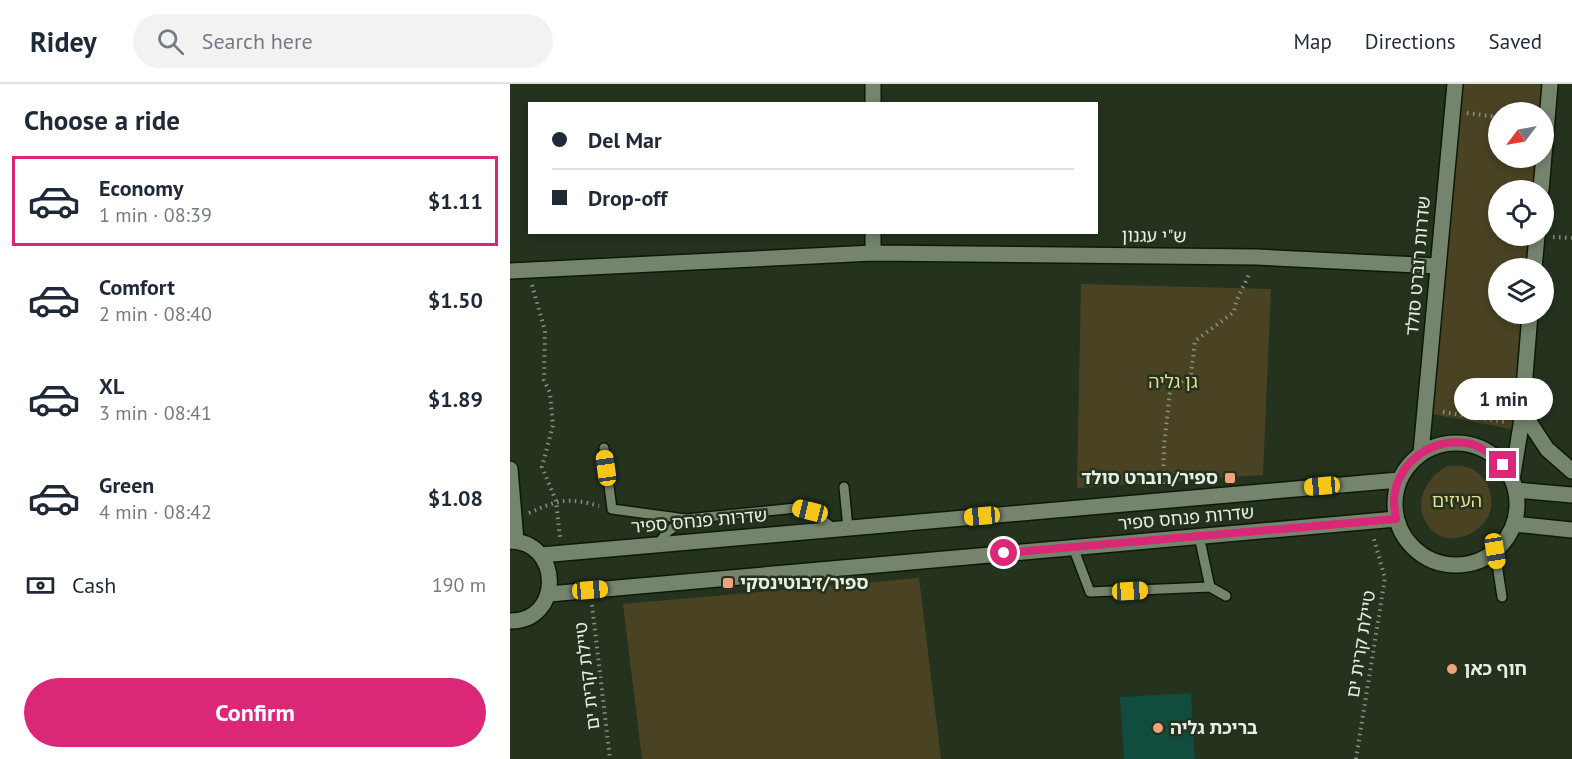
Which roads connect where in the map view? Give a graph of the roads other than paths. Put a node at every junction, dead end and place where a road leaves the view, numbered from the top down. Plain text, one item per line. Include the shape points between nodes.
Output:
1 (873, 84) edge
2 (1455, 84) edge
3 (1550, 84) edge
4 (873, 102) edge
5 (1542, 180) edge
6 (873, 234) edge
7 (873, 253) junction
8 (1438, 266) junction
9 (510, 271) edge
10 (1529, 324) edge
11 (1522, 418) junction
12 (603, 448) dead end
13 (1421, 453) junction
14 (510, 469) edge
15 (1572, 471) edge
16 (1399, 480) junction
17 (1514, 485) junction
18 (844, 487) dead end
19 (1572, 495) edge
20 (686, 519) junction
21 (1396, 519) junction
22 (1514, 524) junction
23 (841, 528) junction
24 (1572, 530) edge
25 (1199, 536) junction
26 (513, 541) edge
27 (658, 544) junction
28 (1073, 547) junction
29 (1495, 551) junction
30 (541, 555) junction
31 (1210, 587) junction
32 (549, 594) junction
33 (1226, 596) dead end
34 (1502, 597) dead end
35 (510, 621) edge

1 - 4 street
2 - 8 street, שדרות רוברט סולד
3 - 5 street
6 - 7 street
7 - 8 street, ש"י עגנון via 1257,256
7 - 9 street, ש"י עגנון
8 - 13 street, שדרות רוברט סולד
10 - 11 street
11 - 15 street via 1547,449
11 - 17 street
12 - 20 lane via 612,510
13 - 16 street via 1408,464
13 - 17 street via 1455,442 1473,445 1490,452
14 - 26 street
16 - 21 street via 1394,499
16 - 23 street, שדרות פנחס ספיר
17 - 19 street
17 - 22 street
18 - 23 lane
20 - 23 lane via 796,508
20 - 27 lane
21 - 25 street, שדרות פנחס ספיר
21 - 29 street via 1402,535 1428,559 1463,565
22 - 24 street
22 - 29 street
23 - 27 street, שדרות פנחס ספיר
25 - 28 street, שדרות פנחס ספיר
25 - 31 lane
26 - 30 street via 525,543
27 - 30 street, שדרות פנחס ספיר
28 - 31 lane via 1090,592
28 - 32 street, שדרות פנחס ספיר
29 - 34 lane
30 - 32 street via 548,567
31 - 33 lane
32 - 35 street via 535,612

